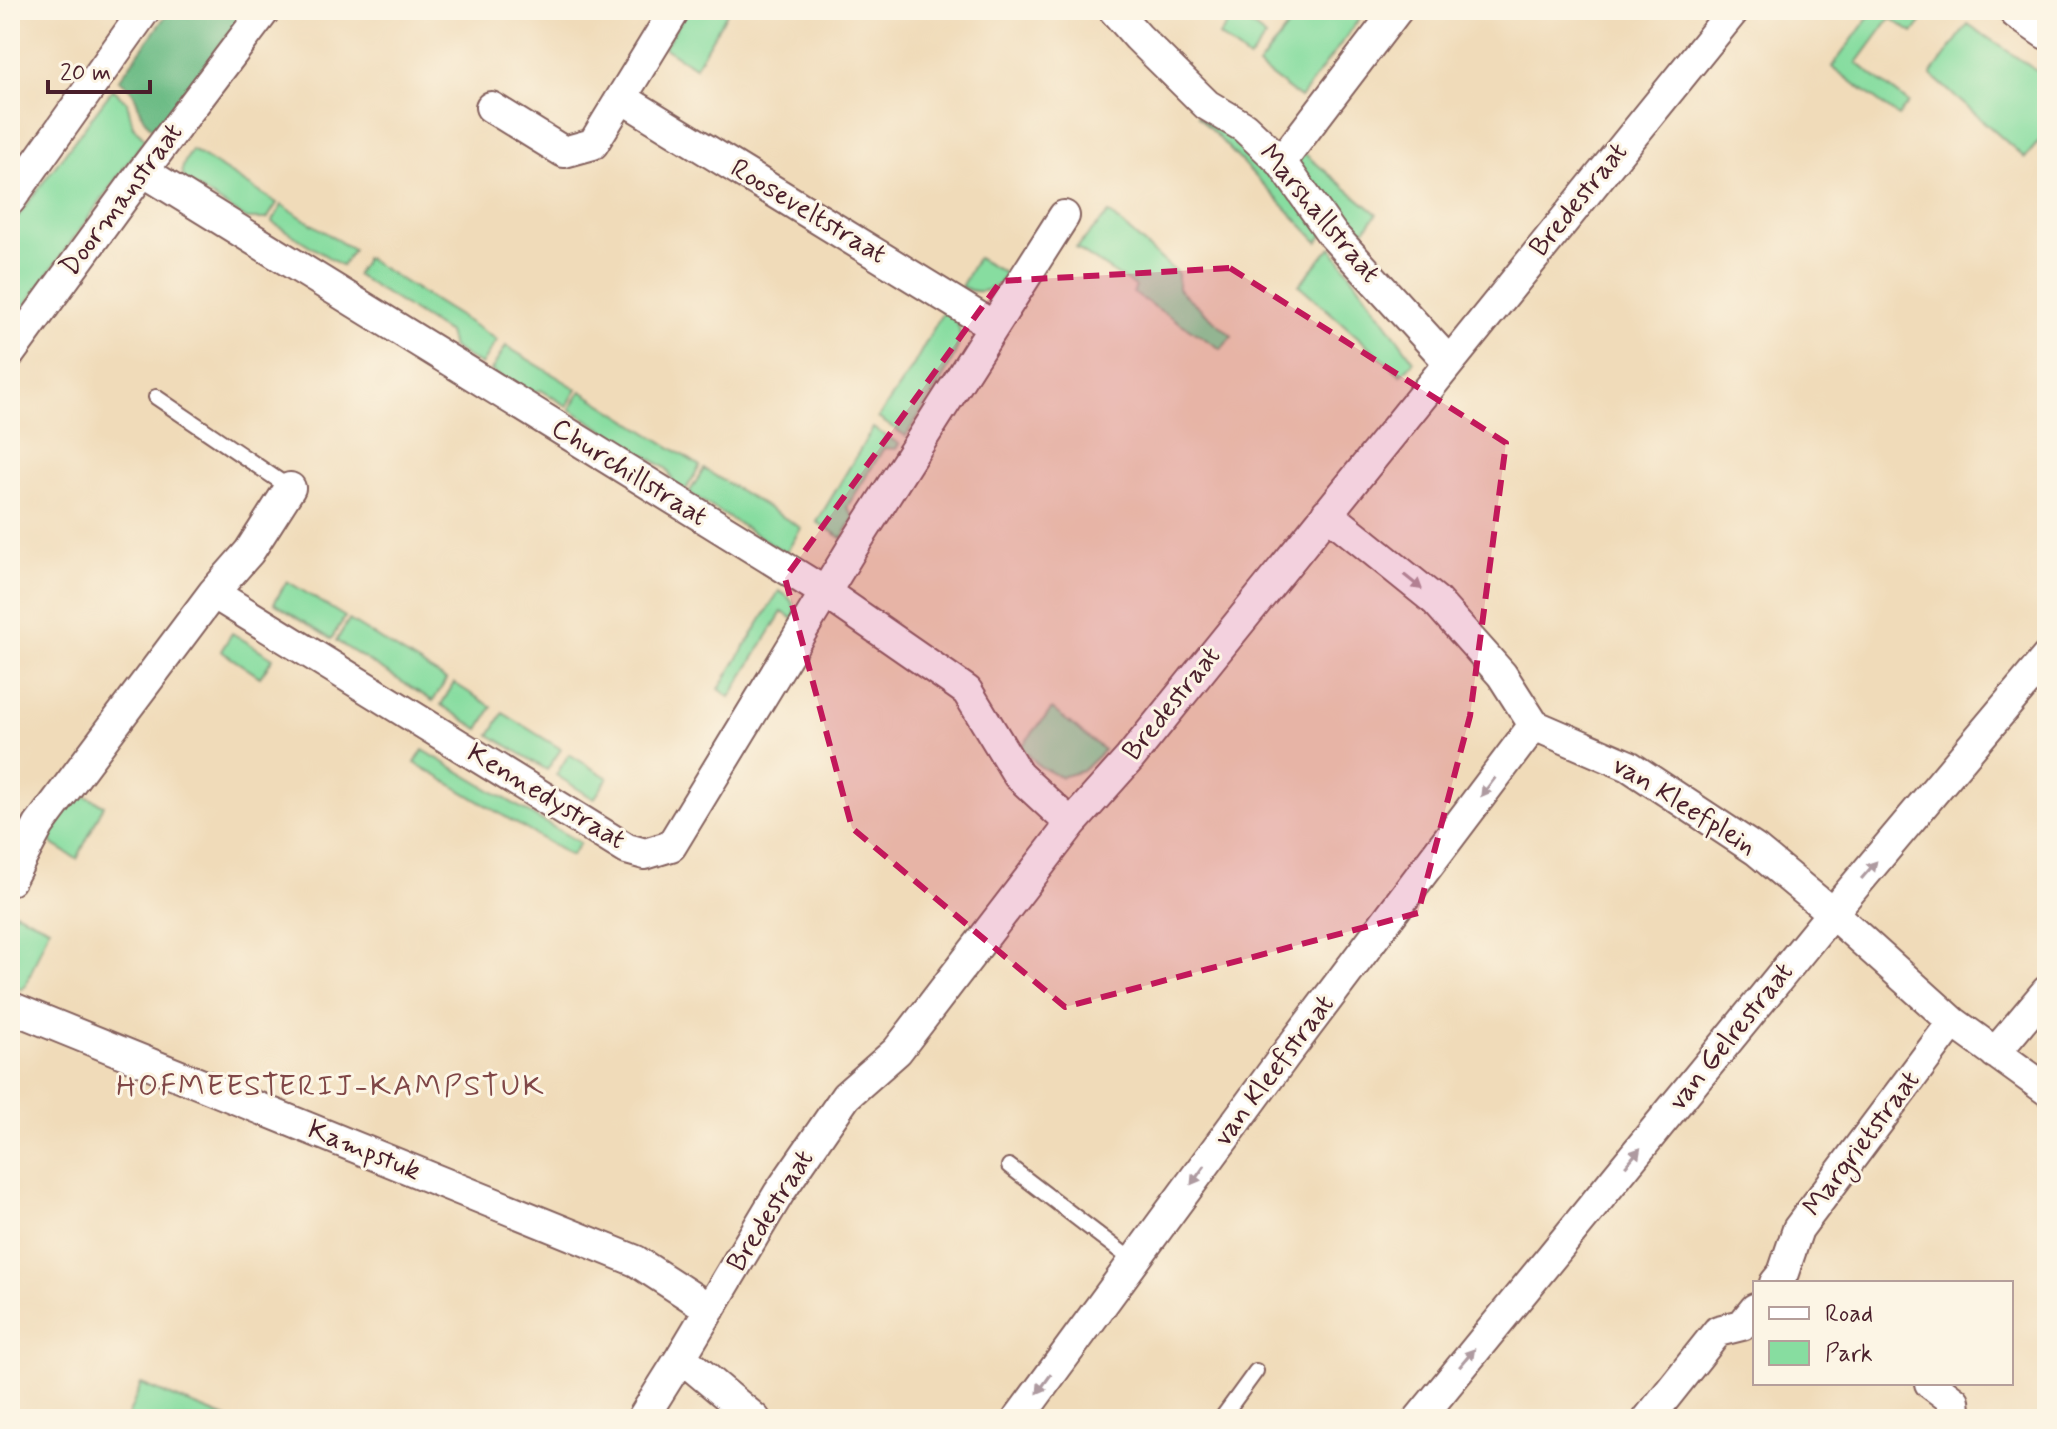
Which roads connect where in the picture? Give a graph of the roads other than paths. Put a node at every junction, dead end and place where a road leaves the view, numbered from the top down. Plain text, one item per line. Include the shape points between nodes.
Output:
1 (145, 10) edge
2 (265, 10) edge
3 (675, 10) edge
4 (1114, 10) edge
5 (1397, 10) edge
6 (1734, 10) edge
7 (2018, 10) edge
8 (2047, 30) edge
9 (622, 98) junction
10 (491, 107) dead end
11 (1281, 162) junction
12 (143, 171) junction
13 (10, 200) edge
14 (1064, 216) dead end
15 (993, 326) junction
16 (10, 353) edge
17 (1448, 361) junction
18 (156, 397) dead end
19 (290, 488) joint
20 (1327, 513) junction
21 (213, 593) junction
22 (826, 593) junction
23 (2047, 657) edge
24 (1534, 725) junction
25 (1071, 824) junction
26 (10, 880) edge
27 (1832, 913) junction
28 (2047, 991) edge
29 (10, 1007) edge
30 (1953, 1022) junction
31 (1995, 1053) junction
32 (2047, 1090) edge
33 (1009, 1166) dead end
34 (1133, 1261) junction
35 (1784, 1280) edge
36 (710, 1309) junction
37 (1753, 1311) edge
38 (681, 1357) junction
39 (1256, 1371) dead end
40 (1933, 1385) edge
41 (642, 1419) edge
42 (755, 1419) edge
43 (1018, 1419) edge
44 (1221, 1419) edge
45 (1419, 1419) edge
46 (1648, 1419) edge
47 (1956, 1419) edge

1 - 13 street
2 - 12 street, Doormanstraat
3 - 9 street
4 - 11 street, Marshallstraat via 1207,105 1244,127
5 - 11 street
6 - 17 street, Bredestraat
7 - 8 street
9 - 10 street via 593,144 564,152
9 - 15 street, Rooseveltstraat
11 - 17 street, Marshallstraat via 1352,257
12 - 16 street, Doormanstraat
12 - 22 street, Churchillstraat
14 - 15 street
15 - 22 street
17 - 20 street, Bredestraat
18 - 19 lane
19 - 21 street via 249,552
20 -> 24 street via 1436,601 1502,675
20 - 25 street, Bredestraat
21 - 22 street, Kennedystraat via 627,849 645,854 671,846
21 - 26 street via 39,825
22 - 25 street, Churchillstraat via 967,691 1018,775
27 -> 23 street, van Gelrestraat
24 - 27 street, van Kleefplein via 1629,766 1756,850
24 -> 34 street, van Kleefstraat
25 - 36 street, Bredestraat via 897,1051 846,1096 779,1193
27 - 30 street
45 -> 27 street, van Gelrestraat
28 - 31 street
29 - 36 street, Kampstuk via 636,1261
30 - 31 street
30 - 35 street, Margrietstraat via 1798,1229
31 - 32 street
33 - 34 lane
34 -> 43 street, van Kleefstraat
36 - 38 street, Bredestraat
37 - 46 street via 1742,1325 1718,1331
38 - 41 street, Bredestraat
38 - 42 street
39 - 44 lane
40 - 47 street via 1954,1401

